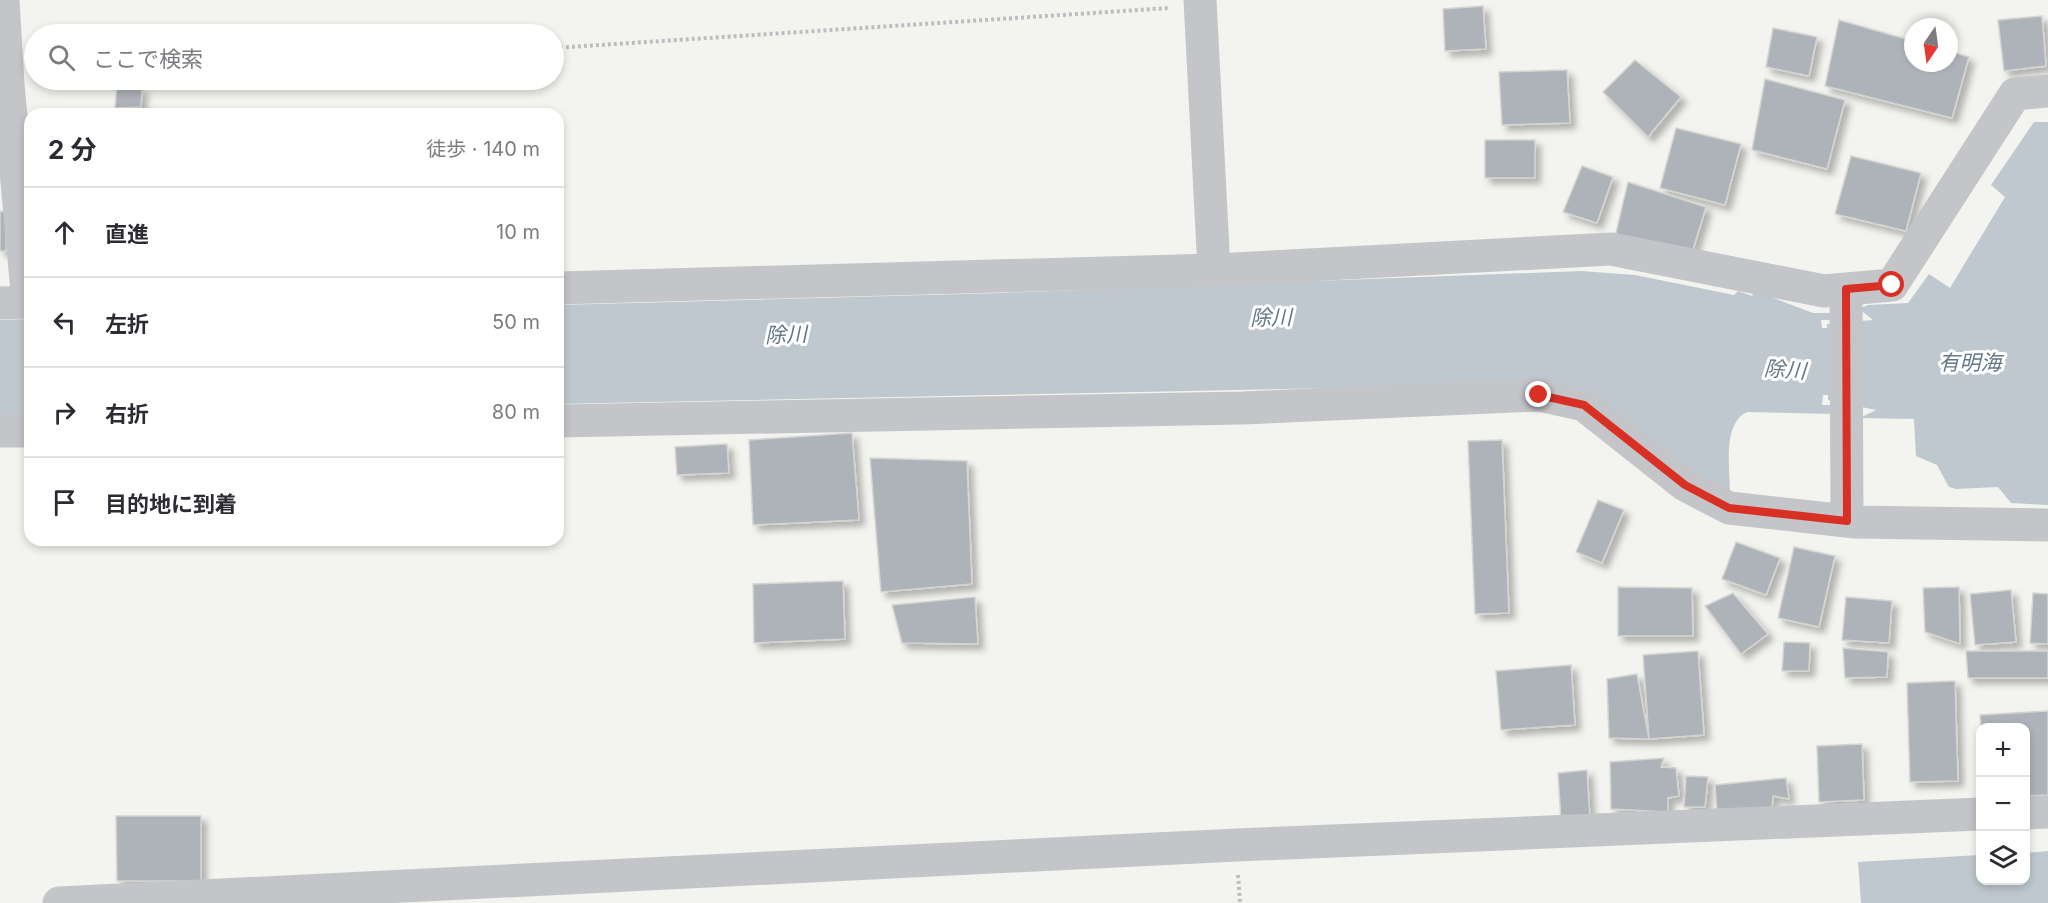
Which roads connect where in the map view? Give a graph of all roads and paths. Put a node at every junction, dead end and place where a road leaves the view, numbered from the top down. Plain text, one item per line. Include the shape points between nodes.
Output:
1 (3, 0) edge
2 (1200, 3) edge
3 (564, 47) edge
4 (46, 90) edge
5 (2048, 91) edge
6 (6, 102) edge
7 (1214, 270) junction
8 (564, 288) edge
9 (1846, 289) junction
10 (19, 302) edge
11 (564, 421) edge
12 (0, 431) edge
13 (24, 431) edge
14 (1847, 521) junction
15 (2048, 525) edge
16 (2048, 812) edge
17 (2030, 813) edge
18 (1976, 814) edge
19 (59, 903) edge

1 - 6 street
2 - 3 path
2 - 7 street
4 - 6 path
5 - 9 street via 2015,94 1892,285
6 - 10 street
7 - 8 street
7 - 9 street via 1611,249 1824,291
9 - 14 street
11 - 14 street via 1242,408 1539,395 1584,405 1685,485 1729,508
12 - 13 street
14 - 15 street
16 - 17 street
18 - 19 street via 1237,845

